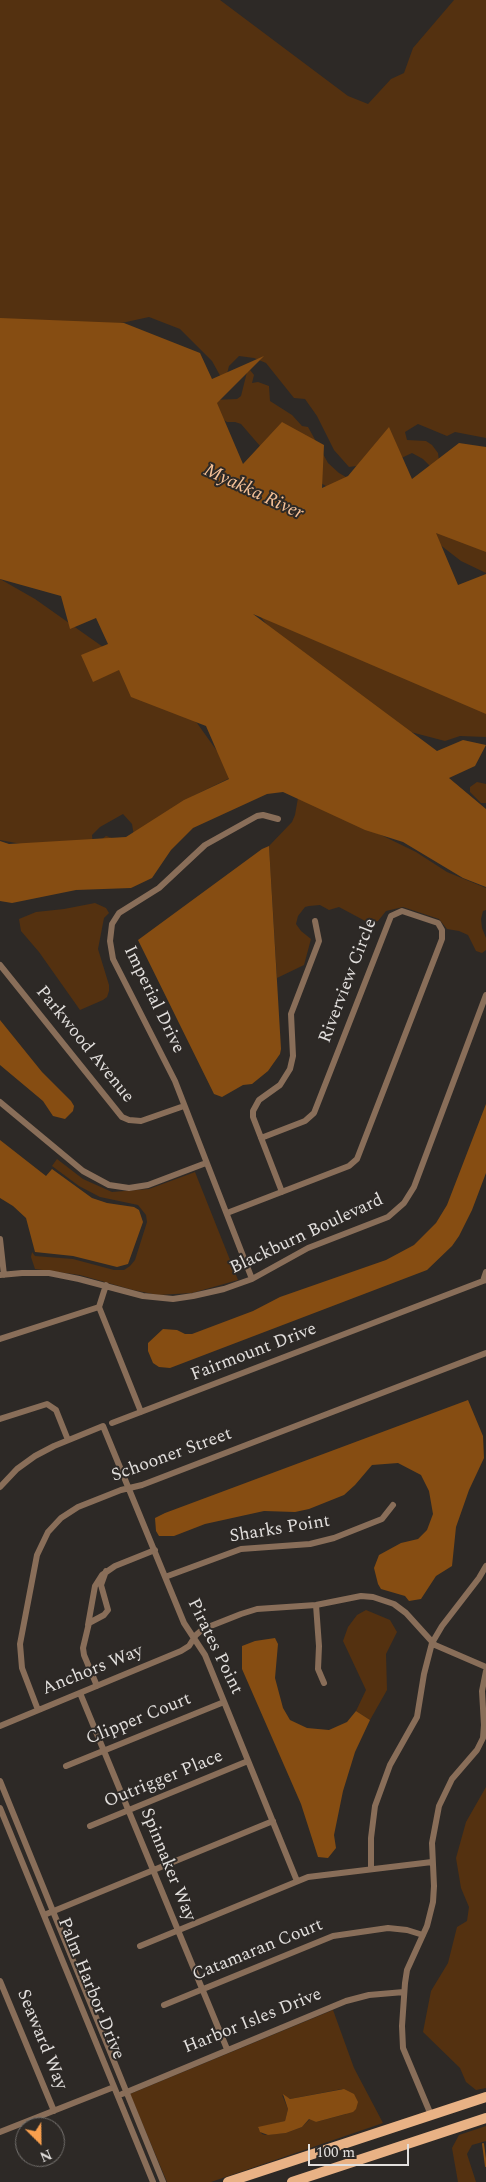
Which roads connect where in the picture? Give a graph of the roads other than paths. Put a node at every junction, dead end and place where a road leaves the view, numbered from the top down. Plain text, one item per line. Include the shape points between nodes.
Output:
1 (278, 819) dead end
2 (315, 921) dead end
3 (0, 965) edge
4 (486, 995) edge
5 (0, 1102) edge
6 (184, 1106) junction
7 (261, 1138) junction
8 (206, 1163) junction
9 (282, 1192) junction
10 (227, 1214) junction
11 (0, 1239) edge
12 (486, 1272) edge
13 (2, 1275) edge
14 (252, 1279) junction
15 (484, 1281) edge
16 (106, 1286) junction
17 (99, 1307) junction
18 (0, 1339) edge
19 (486, 1353) edge
20 (141, 1412) junction
21 (0, 1419) edge
22 (112, 1423) dead end
23 (68, 1440) junction
24 (0, 1487) edge
25 (129, 1488) junction
26 (393, 1505) dead end
27 (155, 1550) junction
28 (486, 1566) edge
29 (106, 1571) junction
30 (166, 1577) junction
31 (316, 1605) junction
32 (88, 1625) junction
33 (193, 1638) junction
34 (432, 1643) junction
35 (486, 1667) edge
36 (486, 1671) edge
37 (324, 1684) dead end
38 (97, 1686) junction
39 (80, 1693) junction
40 (224, 1702) junction
41 (38, 1710) junction
42 (0, 1726) edge
43 (104, 1751) junction
44 (248, 1761) junction
45 (66, 1766) dead end
46 (0, 1781) edge
47 (0, 1808) edge
48 (128, 1810) junction
49 (273, 1821) junction
50 (90, 1826) dead end
51 (432, 1862) junction
52 (371, 1869) junction
53 (153, 1870) junction
54 (297, 1881) junction
55 (54, 1911) junction
56 (44, 1915) junction
57 (178, 1930) junction
58 (423, 1935) junction
59 (140, 1946) dead end
60 (0, 1981) edge
61 (202, 1990) junction
62 (404, 1992) junction
63 (164, 2005) dead end
64 (227, 2049) junction
65 (114, 2087) junction
66 (125, 2092) junction
67 (118, 2095) junction
68 (486, 2097) edge
69 (54, 2111) junction
70 (431, 2115) junction
71 (486, 2118) edge
72 (0, 2132) edge
73 (153, 2182) edge
74 (163, 2182) edge
75 (228, 2182) edge
76 (292, 2182) edge

1 - 6 street, Imperial Drive via 257,816 205,844 159,888 122,910 112,924 110,942 113,959 166,1061
2 - 7 street via 319,941 291,1014 293,1056 290,1069 280,1085 259,1100 253,1111
3 - 6 street, Parkwood Avenue via 122,1117 141,1121
4 - 14 street, Blackburn Boulevard via 414,1187 404,1203 382,1220 308,1248
5 - 8 street via 83,1171 109,1184 129,1188 148,1185
6 - 8 street, Imperial Drive
7 - 9 street
7 - 9 street, Riverview Circle via 306,1121 314,1112 391,916 402,911 438,923 442,939 358,1160
8 - 10 street, Imperial Drive
9 - 10 street, Riverview Circle
10 - 14 street, Imperial Drive
11 - 13 street
12 - 15 street, Fairmount Drive
13 - 16 street, Blackburn Boulevard via 49,1273
14 - 16 street, Blackburn Boulevard via 212,1292 173,1299 143,1296
15 - 20 street, Fairmount Drive
16 - 17 street
17 - 18 street
17 - 20 street
19 - 25 street, Schooner Street
20 - 22 street
21 - 23 street via 47,1404 56,1410
23 - 24 street via 35,1456
23 - 25 street, Pirates Point via 103,1426
25 - 27 street, Pirates Point
25 - 41 street, Schooner Street via 68,1513 48,1532 39,1549 20,1650 23,1672
26 - 30 street, Sharks Point via 382,1519 334,1538 310,1544 241,1549
27 - 29 street
27 - 30 street, Pirates Point
28 - 34 street
29 - 32 street via 95,1586
29 - 32 street via 101,1585 108,1610
30 - 33 street, Pirates Point
31 - 33 street, Anchors Way via 250,1611 208,1627
31 - 34 street, Anchors Way via 361,1596 383,1599 406,1613
31 - 37 street via 320,1646 318,1669
32 - 38 street via 83,1652
33 - 38 street, Anchors Way via 184,1650
33 - 40 street, Pirates Point
34 - 35 street
34 - 52 street via 417,1717 387,1772 375,1806
36 - 51 street via 482,1691 483,1738 452,1779 439,1806 432,1834
38 - 39 street, Anchors Way
39 - 41 street, Anchors Way
39 - 43 street, Spinnaker Way
40 - 43 street, Clipper Court
40 - 44 street, Pirates Point
41 - 42 street, Anchors Way
43 - 45 street, Clipper Court
43 - 48 street, Spinnaker Way
44 - 48 street, Outrigger Place
44 - 49 street, Pirates Point
46 - 55 street
47 - 56 street, Palm Harbor Drive
48 - 50 street, Outrigger Place
48 - 53 street, Spinnaker Way
49 - 53 street
49 - 54 street, Pirates Point
51 - 52 street
51 - 58 street via 434,1894
52 - 54 street via 316,1875
53 - 55 street
53 - 57 street, Spinnaker Way
54 - 57 street
55 - 56 street
55 - 66 street via 112,2052
56 - 65 street, Palm Harbor Drive
57 - 59 street
57 - 61 street, Spinnaker Way
58 - 61 street, Catamaran Court via 388,1928 333,1936
58 - 62 street via 407,1970
60 - 69 street, Seaward Way
61 - 63 street, Catamaran Court
61 - 64 street, Spinnaker Way
62 - 64 street, Harbor Isles Drive via 346,2000
62 - 70 street via 404,2048
64 - 66 street, Harbor Isles Drive
65 - 67 street, Palm Harbor Drive
65 - 69 street
66 - 67 street, Harbor Isles Drive
66 - 74 street
67 - 73 street, Palm Harbor Drive
68 - 70 main road
69 - 72 street
70 - 75 main road
71 - 76 main road

